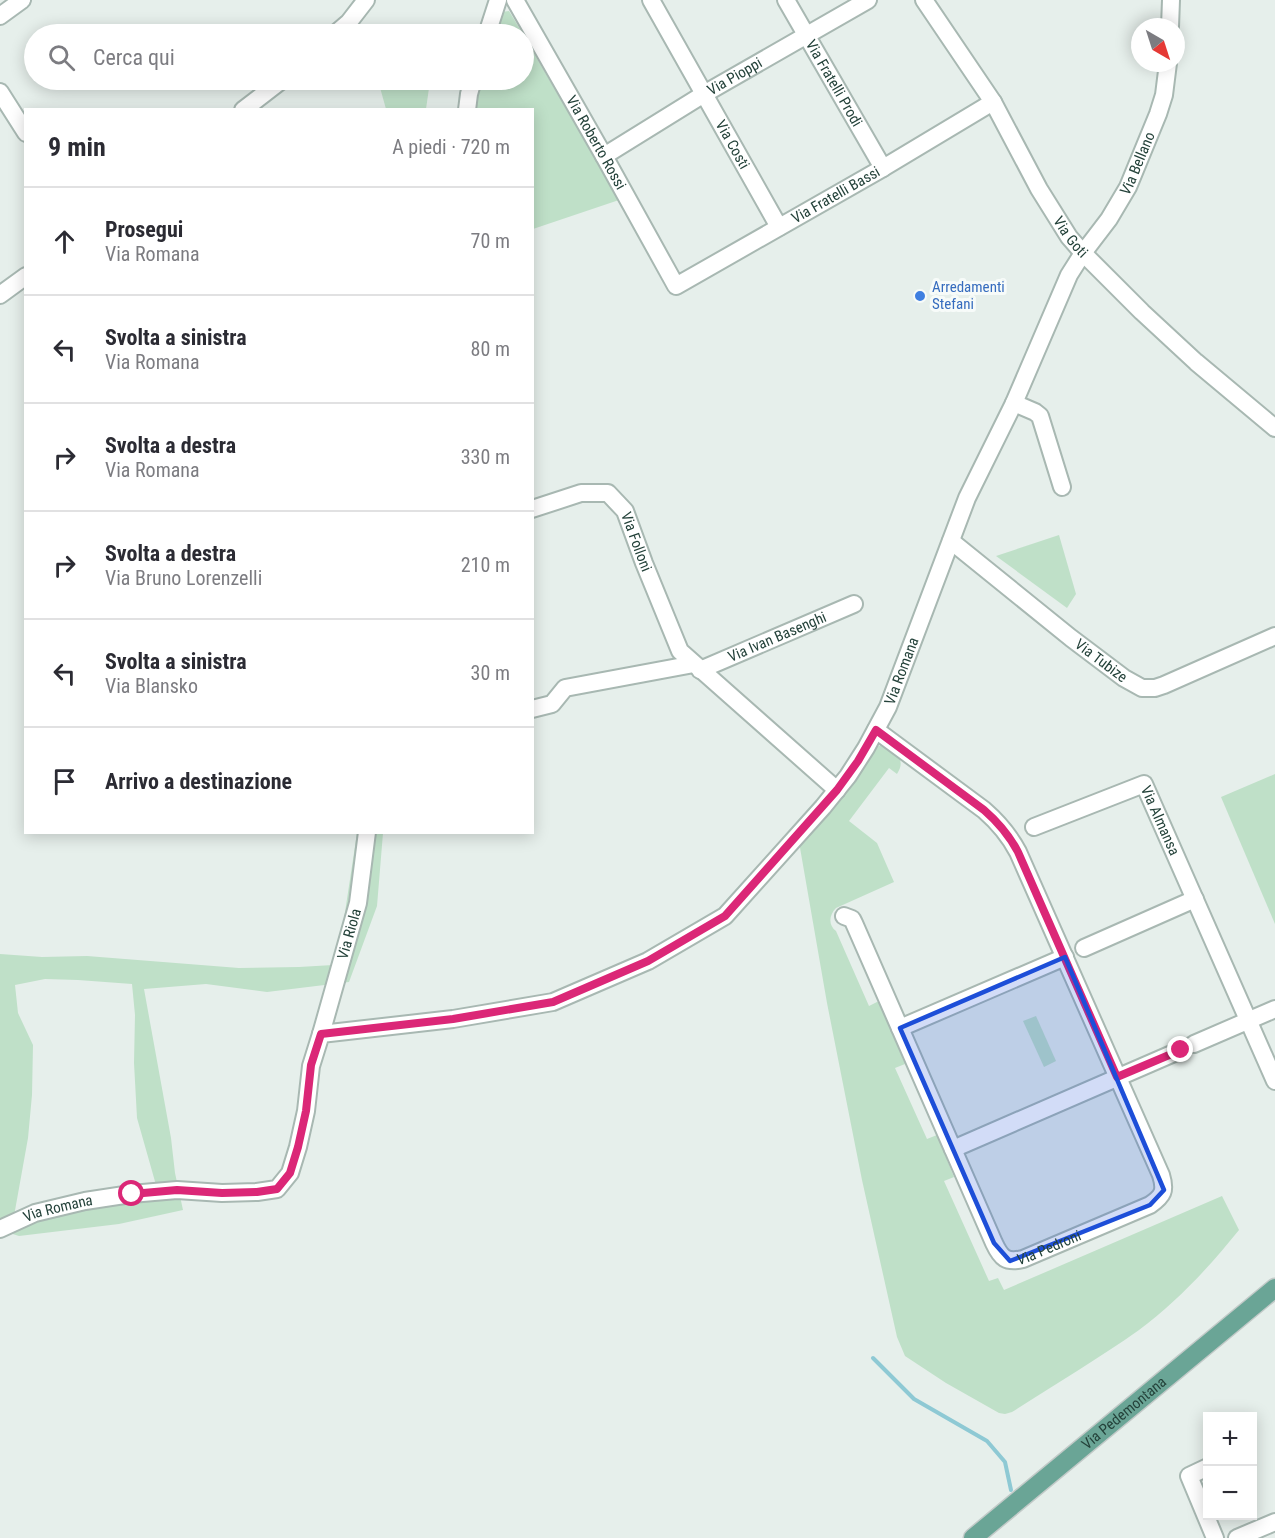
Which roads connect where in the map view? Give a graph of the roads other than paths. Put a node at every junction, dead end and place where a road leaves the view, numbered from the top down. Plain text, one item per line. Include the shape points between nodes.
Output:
1 (22, 0) edge
2 (366, 0) edge
3 (498, 0) edge
4 (515, 0) edge
5 (651, 0) edge
6 (786, 0) edge
7 (868, 0) edge
8 (924, 0) edge
9 (1171, 0) edge
10 (0, 16) edge
11 (1170, 18) edge
12 (347, 24) edge
13 (490, 24) edge
14 (529, 24) edge
15 (534, 33) edge
16 (807, 36) junction
17 (1167, 72) edge
18 (269, 90) edge
19 (470, 90) edge
20 (0, 92) edge
21 (704, 94) junction
22 (993, 102) junction
23 (246, 108) edge
24 (467, 108) edge
25 (24, 130) edge
26 (604, 156) junction
27 (883, 168) junction
28 (779, 227) junction
29 (1083, 253) junction
30 (24, 277) edge
31 (676, 286) joint
32 (0, 295) edge
33 (1014, 403) junction
34 (1275, 428) edge
35 (1062, 488) dead end
36 (534, 507) edge
37 (951, 541) junction
38 (855, 604) dead end
39 (1275, 636) edge
40 (697, 667) junction
41 (534, 708) edge
42 (876, 730) junction
43 (837, 790) junction
44 (1034, 827) dead end
45 (367, 834) edge
46 (1195, 899) junction
47 (844, 916) dead end
48 (1084, 948) dead end
49 (1065, 957) junction
50 (1275, 1009) edge
51 (1248, 1020) junction
52 (900, 1028) junction
53 (321, 1034) junction
54 (1117, 1077) junction
55 (1275, 1081) edge
56 (953, 1149) junction
57 (0, 1229) edge
58 (1275, 1288) edge
59 (1203, 1469) edge
60 (1203, 1509) edge
61 (1207, 1520) edge
62 (1275, 1522) edge
63 (973, 1538) edge
64 (1215, 1538) edge
65 (1237, 1538) edge

1 - 10 street
2 - 12 street
3 - 13 street
4 - 14 street, Via Roberto Rossi
5 - 21 street, Via Costi
6 - 16 street, Via Fratelli Prodi
7 - 16 street, Via Pioppi
8 - 22 street, Via Goti
9 - 11 street
15 - 26 street, Via Roberto Rossi
16 - 21 street, Via Pioppi
16 - 27 street, Via Fratelli Prodi
17 - 29 street, Via Bellano via 1158,114 1128,187
18 - 23 street
19 - 24 street
20 - 25 street
21 - 26 street, Via Pioppi
21 - 28 street, Via Costi
22 - 27 street, Via Fratelli Bassi
22 - 29 street, Via Goti via 1045,200
26 - 31 street, Via Roberto Rossi
27 - 28 street, Via Fratelli Bassi
28 - 31 street, Via Fratelli Bassi
29 - 33 street, Via Romana via 1069,275
29 - 34 street, Via Goti via 1196,362
30 - 32 street
33 - 35 street via 1040,417
33 - 37 street, Via Romana via 967,498
36 - 40 street, Via Folloni via 581,493 608,493 625,511 680,651
37 - 39 street, Via Tubize via 1071,638 1142,688 1164,685
37 - 42 street, Via Romana via 892,698
38 - 40 street, Via Ivan Basenghi
40 - 41 street via 564,688 552,704
40 - 43 street, Via Folloni
42 - 43 street, Via Romana
42 - 49 street via 1004,829
43 - 53 street, Via Romana via 725,916 648,961 553,1002 453,1019
44 - 46 street, Via Almansa via 1144,784
45 - 53 street, Via Riola via 358,903
46 - 48 street
46 - 51 street, Via Almansa
47 - 52 street, Via Pedroni via 854,923
49 - 52 street
49 - 54 street
50 - 51 street
51 - 54 street
51 - 55 street, Via Almansa
52 - 56 street, Via Pedroni
53 - 57 street, Via Romana via 311,1065 298,1147 290,1173 277,1189 132,1194 35,1214
54 - 56 street
54 - 56 street, Via Pedroni via 1161,1175 1164,1190 1150,1205 1010,1261 998,1251
58 - 63 main road, Via Pedemontana
59 - 60 street via 1189,1476
61 - 64 street
62 - 65 street

